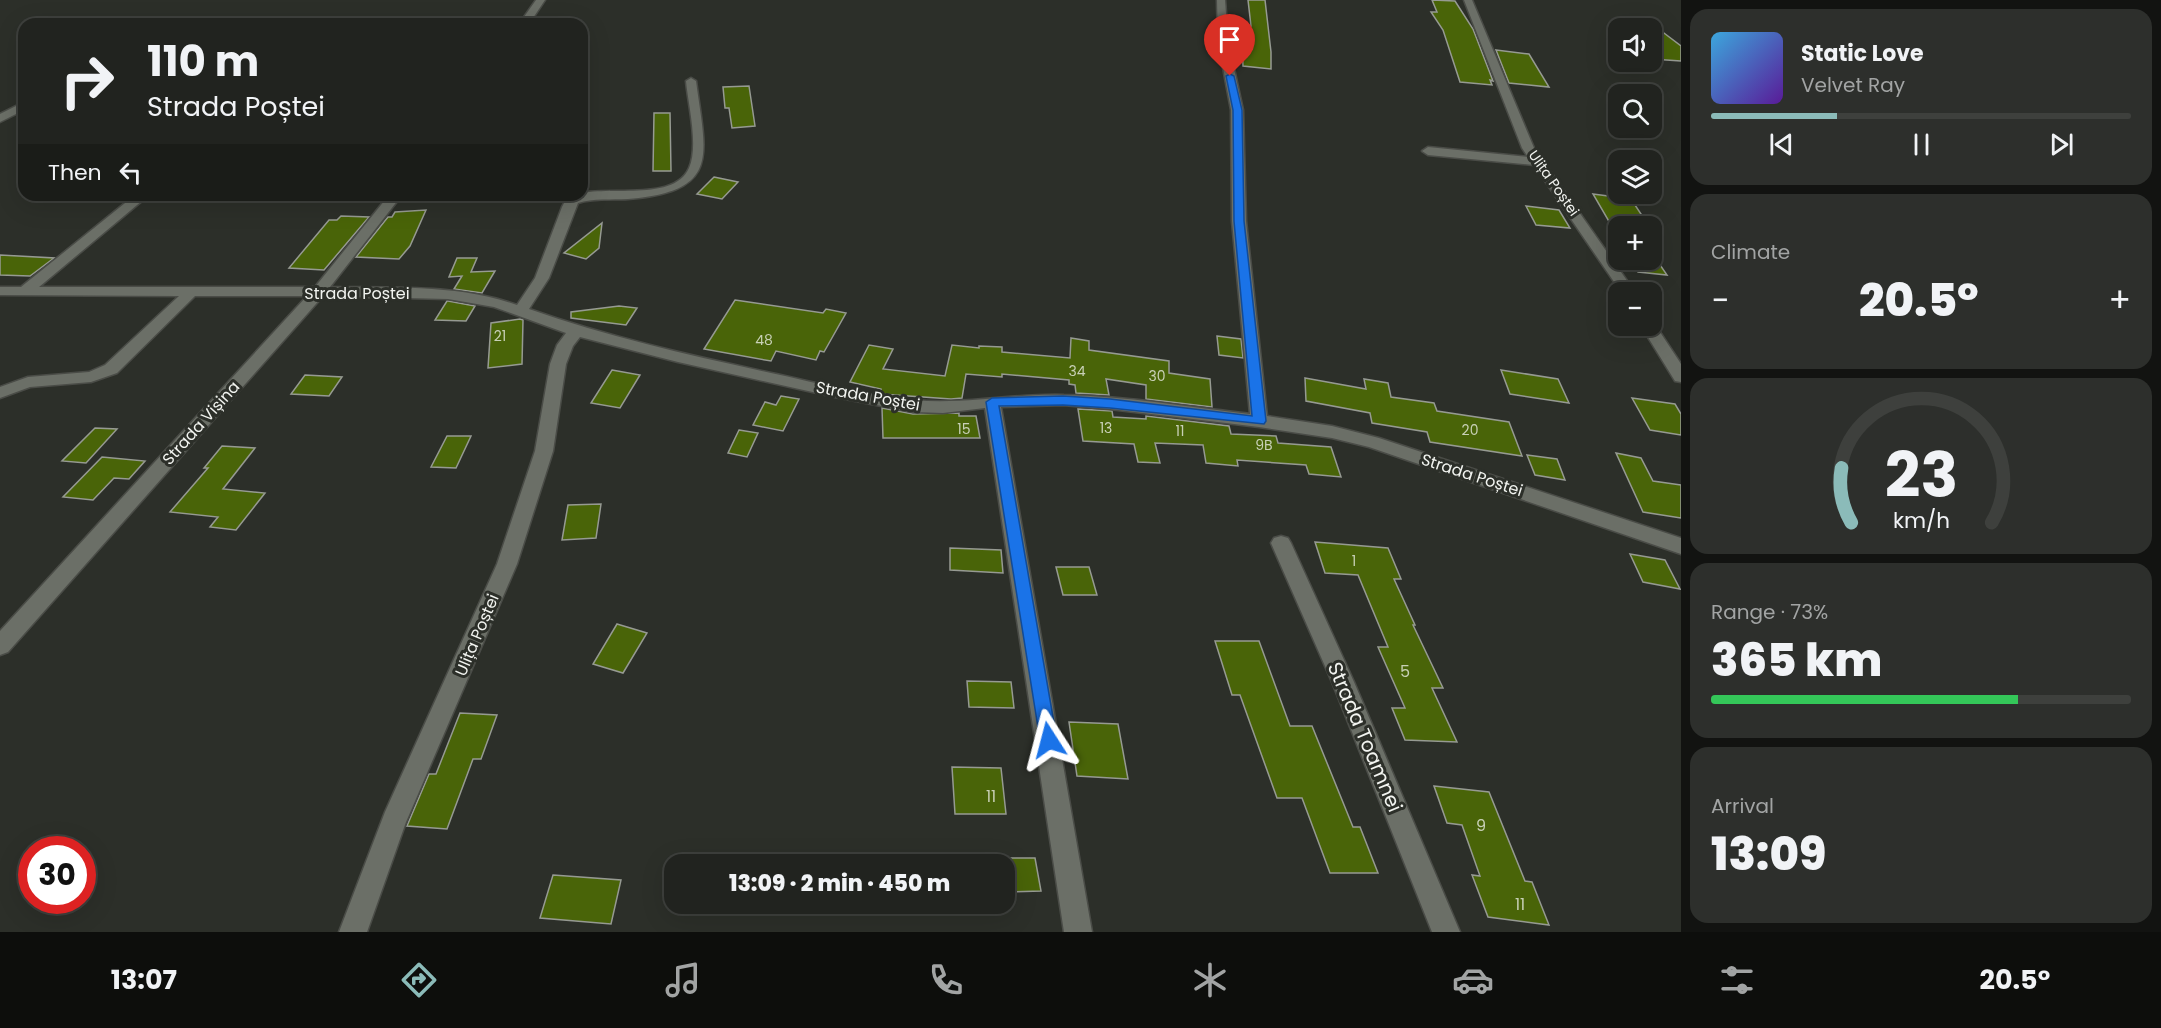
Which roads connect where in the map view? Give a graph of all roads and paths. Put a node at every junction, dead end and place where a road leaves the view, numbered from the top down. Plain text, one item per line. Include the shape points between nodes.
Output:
1 (542, 0) edge
2 (1221, 0) edge
3 (1468, 0) edge
4 (528, 18) edge
5 (690, 81) dead end
6 (18, 108) edge
7 (0, 118) edge
8 (1428, 151) dead end
9 (1539, 162) junction
10 (588, 197) edge
11 (136, 201) edge
12 (391, 201) edge
13 (573, 201) edge
14 (1621, 282) edge
15 (0, 291) edge
16 (25, 291) junction
17 (191, 292) junction
18 (319, 292) junction
19 (521, 310) junction
20 (576, 331) junction
21 (1655, 336) edge
22 (1681, 377) edge
23 (0, 393) edge
24 (992, 402) junction
25 (1259, 421) junction
26 (1281, 543) dead end
27 (1681, 546) edge
28 (0, 646) edge
29 (353, 932) edge
30 (1078, 932) edge
31 (1446, 932) edge

1 - 4 street
2 - 25 street via 1223,41 1238,110 1239,221
3 - 9 street, Ulița Poștei via 1528,148
5 - 10 street via 697,134 696,168 691,176 662,191
6 - 7 street
8 - 9 street
9 - 14 street, Ulița Poștei
11 - 16 street
12 - 18 street, Strada Vișina
13 - 19 street via 542,278
15 - 16 street, Strada Poștei
16 - 17 street, Strada Poștei
17 - 18 street, Strada Poștei
17 - 23 street via 111,369 91,377 28,382
18 - 19 street, Strada Poștei via 448,295
18 - 28 street, Strada Vișina
19 - 20 street, Strada Poștei
20 - 24 street, Strada Poștei via 874,400 943,407
20 - 29 street, Ulița Poștei via 558,364 544,452 507,564 394,821
21 - 22 street
24 - 25 street, Strada Poștei via 1063,400
24 - 30 street
25 - 27 street, Strada Poștei via 1373,442
26 - 31 street, Strada Toamnei

